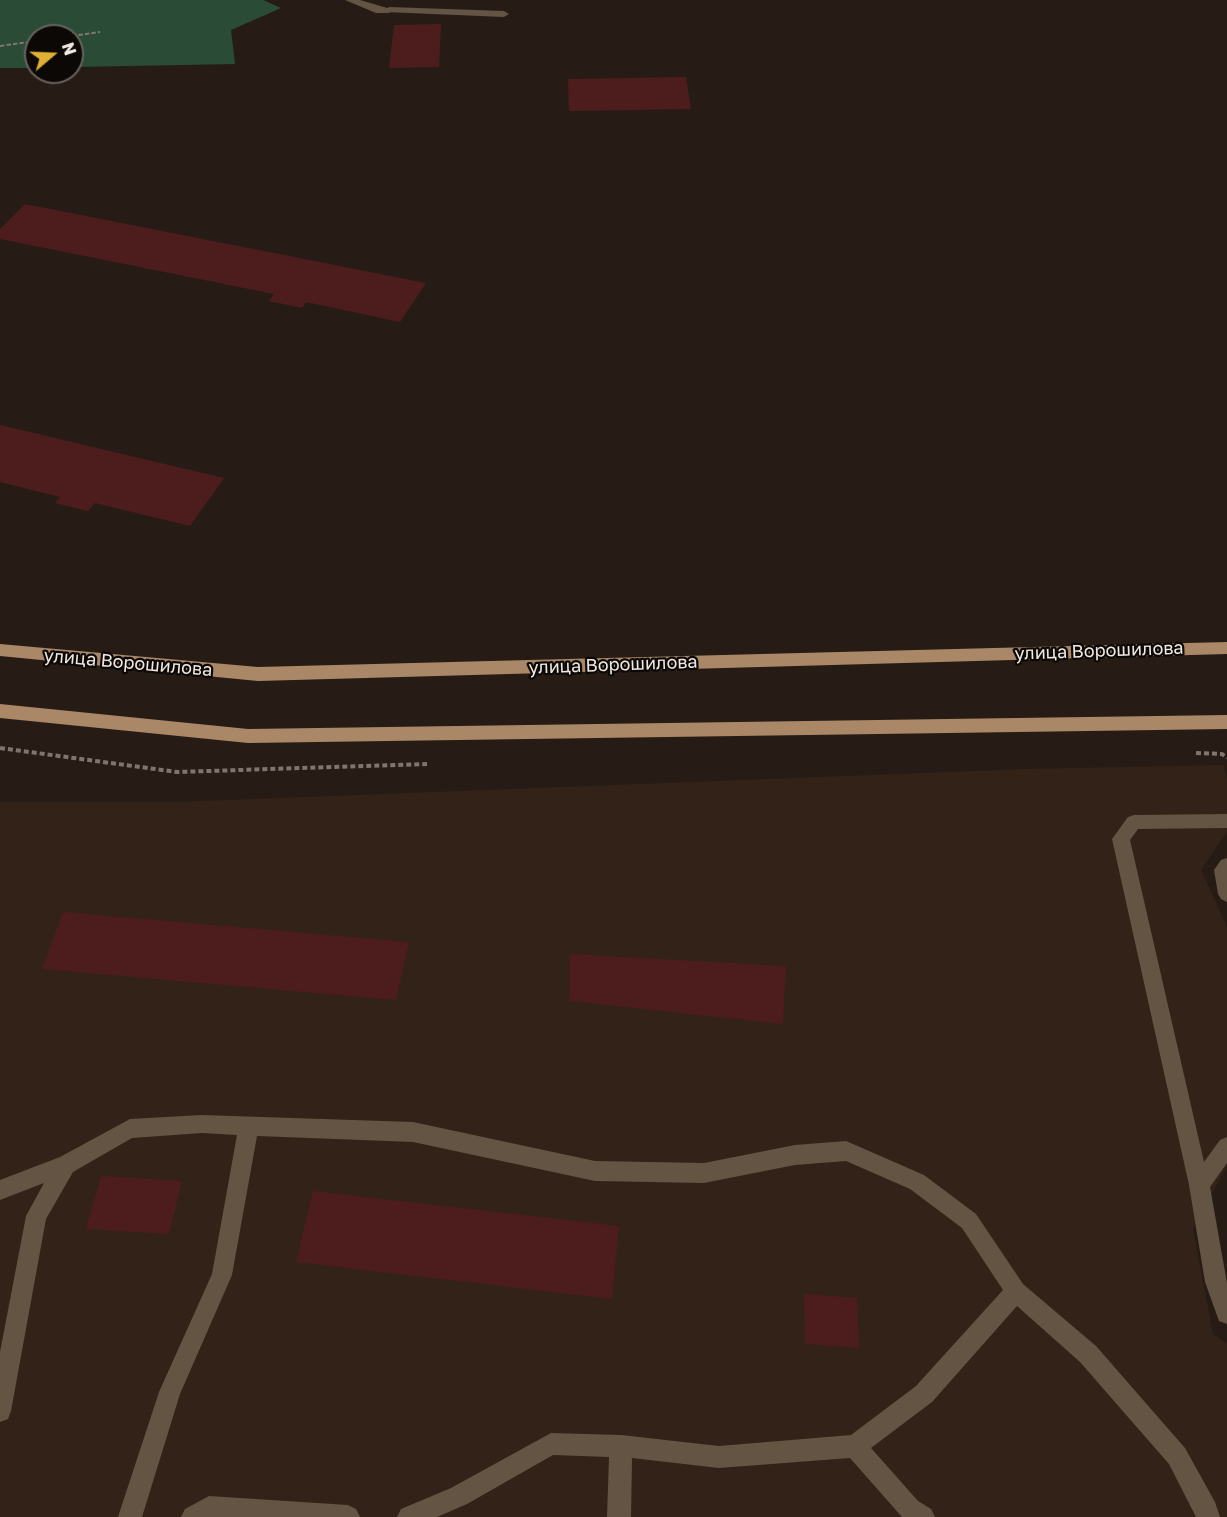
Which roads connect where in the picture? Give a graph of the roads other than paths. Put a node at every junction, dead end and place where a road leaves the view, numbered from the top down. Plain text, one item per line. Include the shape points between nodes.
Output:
1 (350, 0) edge
2 (389, 10) joint
3 (504, 14) dead end
4 (1227, 648) edge
5 (0, 650) edge
6 (0, 711) edge
7 (1227, 722) edge
8 (1227, 821) edge
9 (1227, 865) edge
10 (1227, 894) edge
11 (249, 1125) junction
12 (1227, 1147) edge
13 (66, 1165) junction
14 (1199, 1185) junction
15 (0, 1190) edge
16 (1016, 1291) junction
17 (1227, 1313) edge
18 (0, 1411) edge
19 (621, 1446) junction
20 (855, 1446) junction
21 (130, 1517) edge
22 (193, 1517) edge
23 (348, 1517) edge
24 (409, 1517) edge
25 (619, 1517) edge
26 (923, 1517) edge
27 (1208, 1517) edge

1 - 2 street via 376,10
2 - 3 lane
4 - 5 main road, улица Ворошилова via 258,674
6 - 7 main road via 248,736
8 - 14 lane via 1134,822 1121,839
9 - 10 lane via 1223,870
11 - 13 lane via 130,1129
11 - 16 lane via 413,1132 595,1171 704,1173 795,1155 846,1150 917,1182 969,1221
11 - 21 lane via 222,1275 170,1392
12 - 14 lane
13 - 15 lane
13 - 18 lane via 36,1216
14 - 17 lane via 1216,1282
16 - 20 lane via 924,1394
16 - 27 lane via 1088,1354 1177,1456
19 - 20 lane via 719,1457
19 - 24 lane via 551,1444 459,1496
19 - 25 lane
20 - 26 lane via 910,1509
22 - 23 lane via 209,1508

